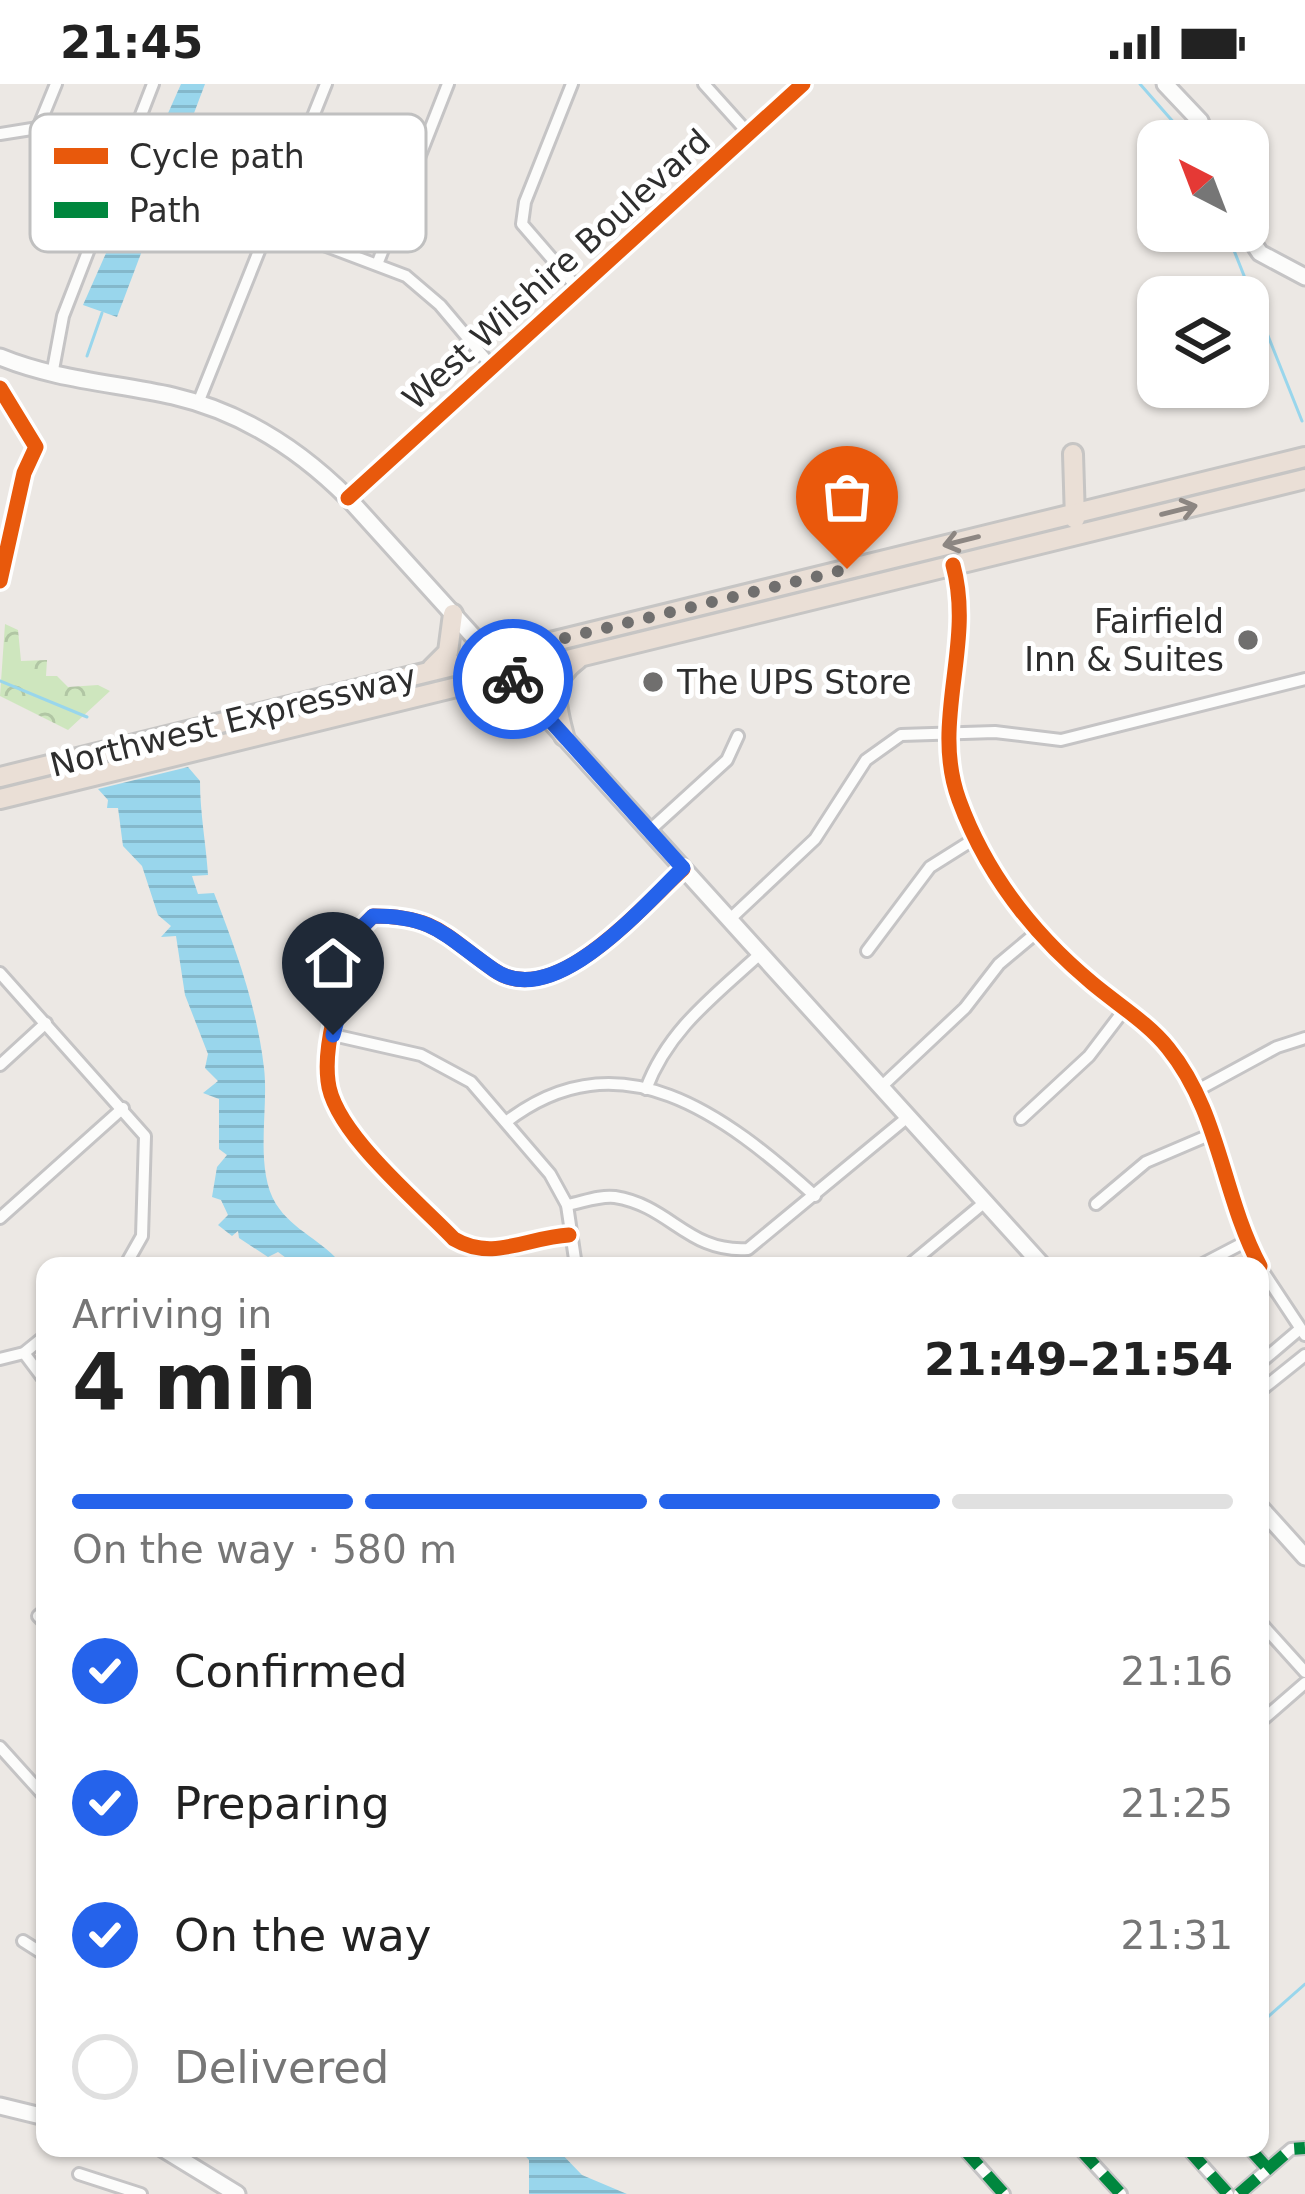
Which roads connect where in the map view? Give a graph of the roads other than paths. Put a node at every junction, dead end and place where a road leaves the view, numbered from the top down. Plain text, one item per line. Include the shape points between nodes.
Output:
1 (56, 84) edge
2 (153, 84) edge
3 (326, 84) edge
4 (448, 84) edge
5 (572, 84) edge
6 (704, 84) edge
7 (802, 84) edge
8 (1166, 84) edge
9 (44, 114) edge
10 (141, 114) edge
11 (314, 114) edge
12 (1198, 120) edge
13 (30, 129) edge
14 (0, 134) edge
15 (748, 134) junction
16 (426, 140) edge
17 (88, 252) edge
18 (260, 252) edge
19 (349, 252) edge
20 (382, 252) edge
21 (1259, 252) edge
22 (378, 262) junction
23 (1305, 277) edge
24 (579, 290) junction
25 (0, 356) edge
26 (494, 369) junction
27 (52, 375) junction
28 (198, 403) junction
29 (1069, 457) dead end
30 (1305, 457) edge
31 (1305, 479) edge
32 (348, 498) junction
33 (1067, 514) junction
34 (1076, 536) junction
35 (953, 565) junction
36 (847, 569) junction
37 (787, 583) junction
38 (794, 605) junction
39 (453, 614) junction
40 (740, 619) junction
41 (491, 656) junction
42 (581, 657) junction
43 (427, 672) junction
44 (509, 675) junction
45 (1305, 679) edge
46 (286, 706) junction
47 (291, 728) junction
48 (946, 731) junction
49 (564, 736) junction
50 (738, 736) dead end
51 (0, 777) edge
52 (0, 799) edge
53 (650, 831) junction
54 (976, 838) junction
55 (683, 868) junction
56 (730, 920) junction
57 (1036, 933) junction
58 (295, 944) dead end
59 (357, 947) junction
60 (867, 951) dead end
61 (760, 954) junction
62 (0, 973) edge
63 (1124, 1010) junction
64 (46, 1023) junction
65 (333, 1035) junction
66 (1305, 1039) edge
67 (0, 1065) edge
68 (881, 1088) junction
69 (646, 1089) junction
70 (1196, 1091) junction
71 (123, 1108) junction
72 (909, 1116) junction
73 (1021, 1118) dead end
74 (506, 1122) junction
75 (1214, 1133) junction
76 (815, 1196) junction
77 (986, 1202) junction
78 (1096, 1204) dead end
79 (567, 1205) junction
80 (0, 1218) edge
81 (568, 1235) junction
82 (1247, 1241) junction
83 (129, 1257) edge
84 (573, 1257) edge
85 (919, 1257) edge
86 (1035, 1257) edge
87 (1216, 1257) edge
88 (1255, 1257) edge
89 (1269, 1280) edge
90 (1303, 1332) edge
91 (36, 1343) edge
92 (24, 1353) junction
93 (1305, 1354) edge
94 (1269, 1357) edge
95 (0, 1359) edge
96 (36, 1369) edge
97 (1269, 1384) edge
98 (1269, 1515) edge
99 (1301, 1545) edge
100 (1269, 1632) edge
101 (1305, 1672) edge
102 (1305, 1683) edge
103 (1269, 1714) edge
104 (0, 1747) edge
105 (36, 1787) edge
106 (23, 1941) dead end
107 (36, 1949) edge
108 (0, 2106) edge
109 (36, 2115) edge
110 (1305, 2148) edge
111 (176, 2157) edge
112 (971, 2157) edge
113 (1087, 2157) edge
114 (1195, 2157) edge
115 (1257, 2157) edge
116 (1268, 2169) junction
117 (79, 2174) dead end
118 (227, 2191) edge
119 (141, 2194) edge
120 (1004, 2194) edge
121 (1121, 2194) edge
122 (1228, 2194) edge
123 (1239, 2194) edge

1 - 9 street
2 - 10 street
3 - 11 street
4 - 16 street
5 - 24 street via 524,202 523,224
6 - 15 street
7 - 15 main road, West Wilshire Boulevard
8 - 12 main road
13 - 14 street
15 - 24 main road, West Wilshire Boulevard
17 - 27 street
18 - 28 street
19 - 22 street
20 - 22 street
21 - 23 main road
22 - 26 street via 440,305
24 - 26 main road, West Wilshire Boulevard
25 - 27 main road
26 - 32 main road, West Wilshire Boulevard
27 - 28 main road
28 - 32 main road via 276,437
29 - 33 highway
30 - 33 highway, Northwest Expressway
34 -> 31 highway, Northwest Expressway
32 - 39 main road
33 - 34 highway
33 -> 36 highway, Northwest Expressway
34 - 35 highway, Northwest Expressway
35 - 38 highway, Northwest Expressway
35 - 48 street via 960,643
36 - 37 highway, Northwest Expressway
36 - 38 highway via 802,591
37 - 40 highway
37 - 41 highway, Northwest Expressway
38 - 40 highway, Northwest Expressway
39 - 41 main road
39 - 43 highway via 448,652
40 - 42 highway, Northwest Expressway
41 - 43 highway, Northwest Expressway
41 - 44 main road
42 - 44 highway, Northwest Expressway
42 - 49 highway via 556,685
43 - 46 highway, Northwest Expressway
44 - 47 highway, Northwest Expressway
44 - 49 main road
45 - 48 street via 1061,740
46 - 47 highway
46 - 51 highway, Northwest Expressway
47 - 52 highway, Northwest Expressway
48 - 54 street via 954,786
48 - 56 street via 901,735 874,752 808,848
49 - 53 main road
50 - 53 street via 728,760
53 - 55 main road
54 - 57 street
54 - 60 street via 930,867
55 - 56 main road
55 - 59 street via 564,972 524,980 498,974 427,920 373,916
56 - 61 main road
57 - 63 street
57 - 68 street
58 - 59 street
59 - 65 street
61 - 68 main road
61 - 69 street via 676,1031
62 - 64 street
63 - 70 street via 1168,1047
63 - 73 street via 1089,1056
64 - 67 street
64 - 71 street
65 - 74 street via 449,1067
65 - 81 street via 327,1080 336,1106 454,1239 499,1250
66 - 70 street
68 - 72 main road
69 - 74 street via 565,1086
69 - 76 street via 706,1112
70 - 75 street
71 - 80 street
71 - 83 street via 145,1136 148,1156 142,1236
72 - 76 street
72 - 77 main road
74 - 79 street via 535,1150
75 - 78 street via 1146,1162
75 - 82 street
76 - 79 street via 748,1249 720,1251 641,1204 610,1196
77 - 85 street
77 - 86 main road
79 - 81 street
81 - 84 street
82 - 87 street
82 - 88 street
89 - 90 street
90 - 94 street
91 - 92 street
92 - 95 street
92 - 96 street
93 - 97 street
98 - 99 main road
100 - 101 street
102 - 103 street
104 - 105 street
106 - 107 street
108 - 109 main road
110 - 116 street via 1291,2149
111 - 118 main road
112 - 120 street
113 - 121 street
114 - 122 street
115 - 116 street
116 - 123 street
117 - 119 street

